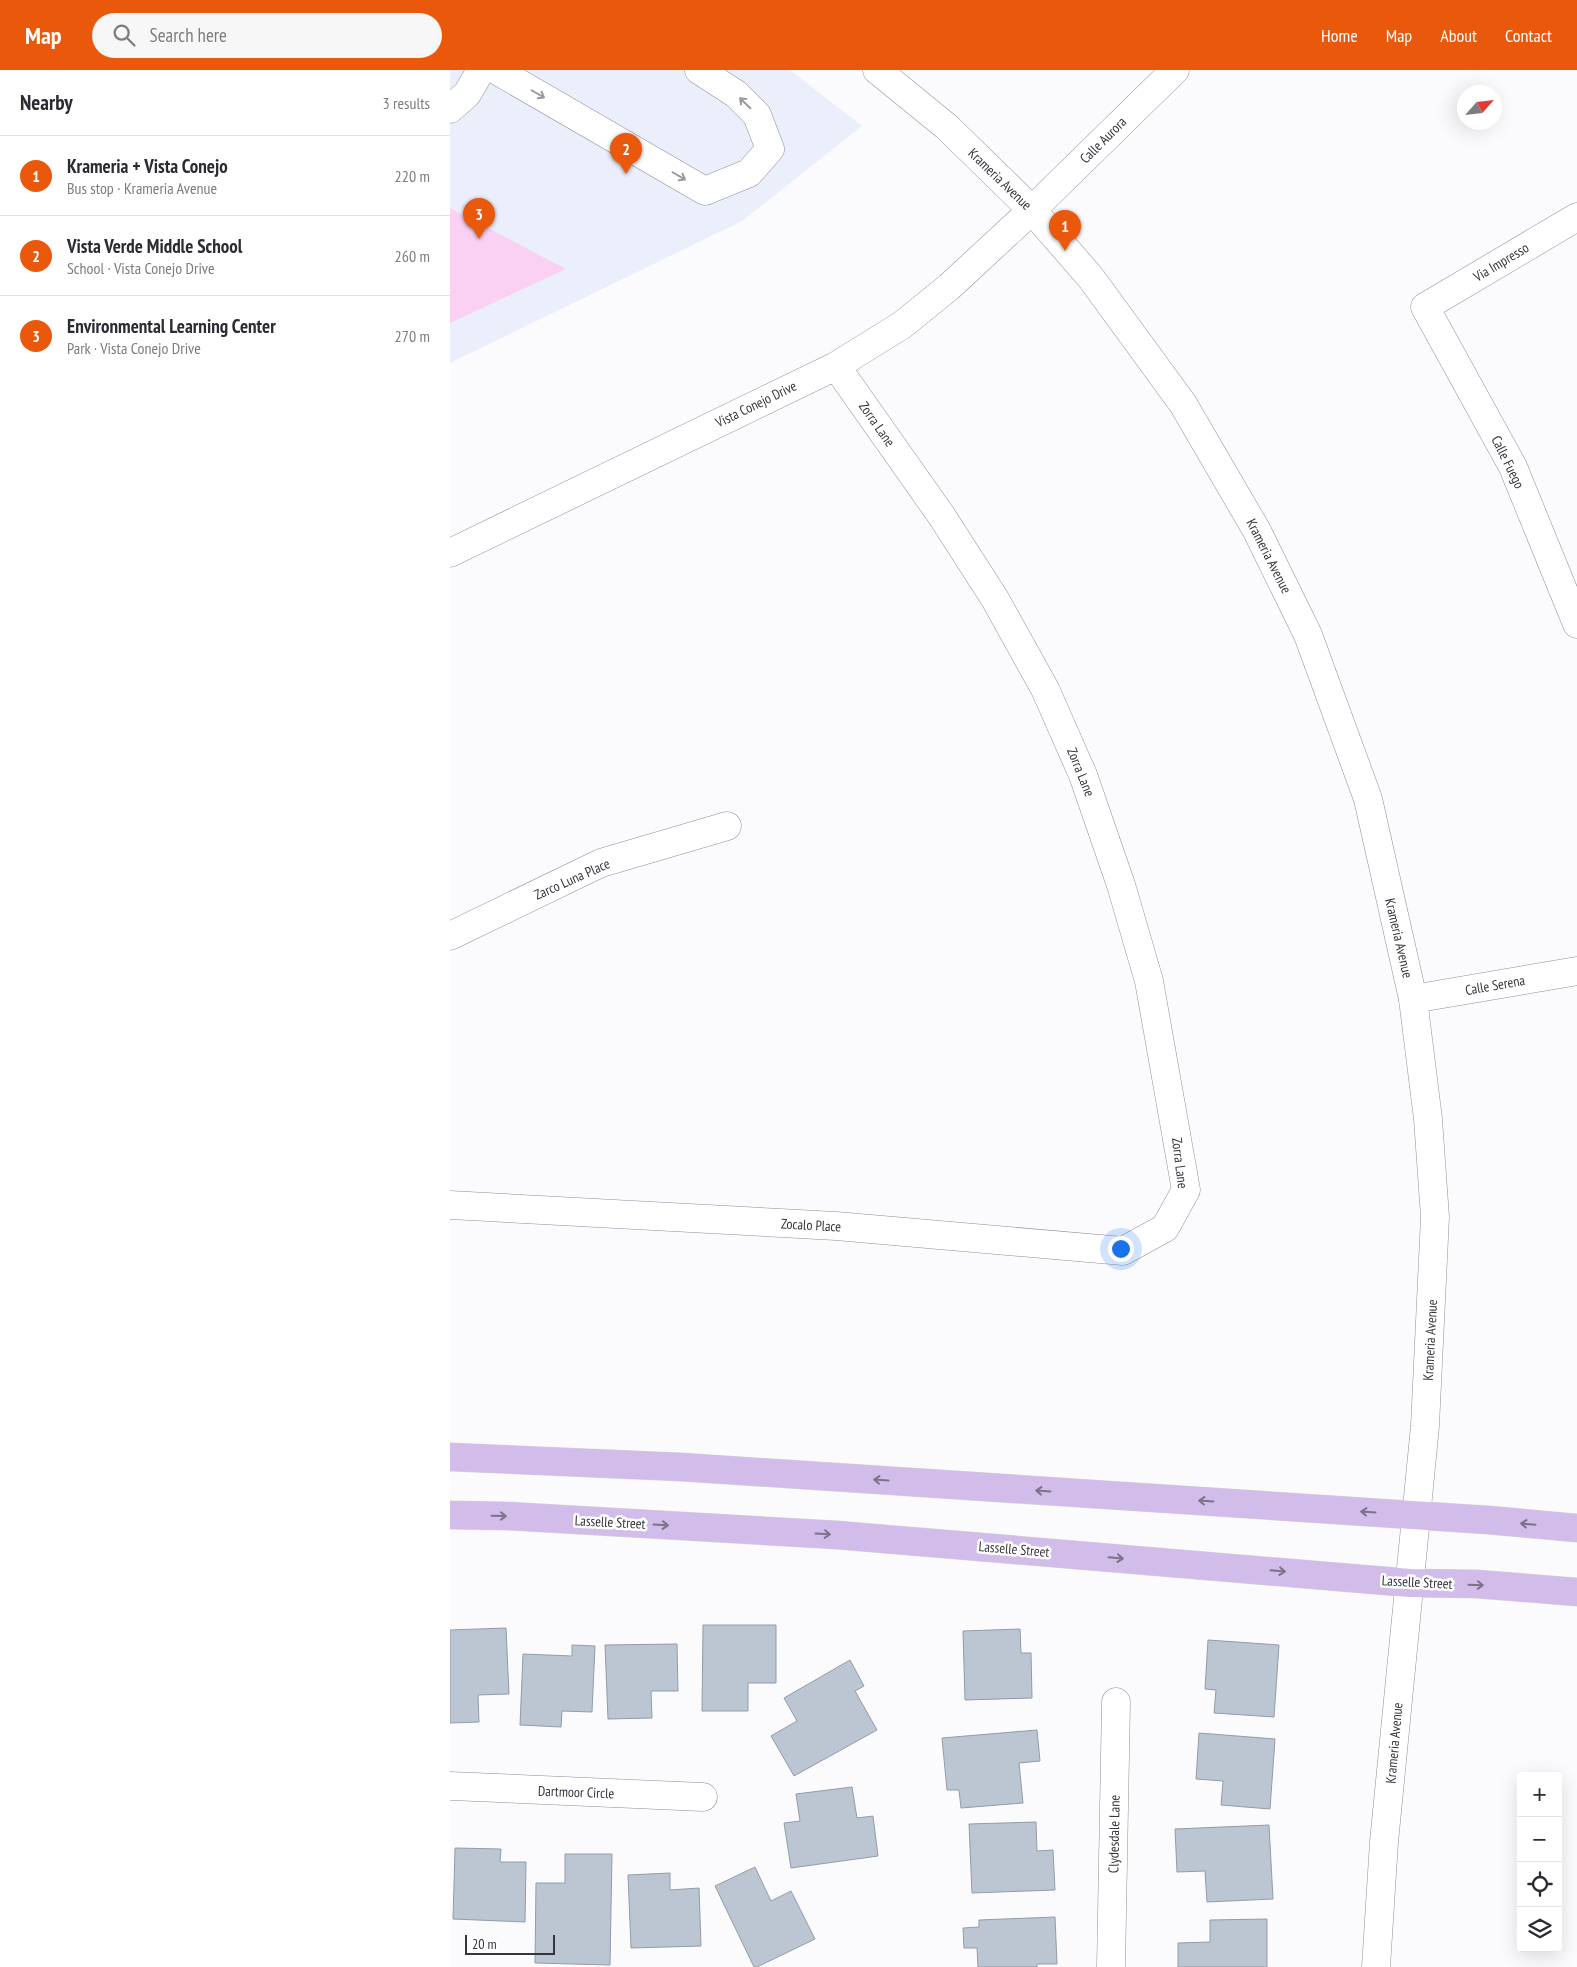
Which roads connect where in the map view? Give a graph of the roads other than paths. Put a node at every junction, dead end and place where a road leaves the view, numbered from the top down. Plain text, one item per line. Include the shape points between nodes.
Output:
1 (480, 70) edge
2 (496, 70) edge
3 (699, 70) edge
4 (877, 70) edge
5 (1175, 70) edge
6 (450, 109) edge
7 (1032, 210) junction
8 (1577, 218) edge
9 (1426, 307) joint
10 (836, 366) junction
11 (450, 553) edge
12 (1577, 624) edge
13 (727, 826) dead end
14 (450, 936) edge
15 (1577, 971) edge
16 (1413, 999) junction
17 (450, 1205) edge
18 (1165, 1228) joint
19 (450, 1457) edge
20 (450, 1515) edge
21 (1416, 1515) junction
22 (1577, 1528) edge
23 (1410, 1584) junction
24 (1577, 1592) edge
25 (1116, 1702) dead end
26 (450, 1786) edge
27 (703, 1797) dead end
28 (1111, 1967) edge
29 (1376, 1967) edge

1 - 6 street via 467,94
2 -> 3 street via 705,191 749,173 770,149 757,115 736,94
4 - 7 street, Krameria Avenue via 947,127
5 - 7 street, Calle Aurora
7 - 10 street, Vista Conejo Drive via 949,287 902,325
7 - 16 street, Krameria Avenue via 1092,278 1183,404 1257,531 1308,635 1368,799
8 - 9 street, Via Impresso
9 - 12 street, Calle Fuego via 1513,467
10 - 11 street, Vista Conejo Drive
10 - 18 street, Zorra Lane via 941,515 995,599 1045,689 1083,775 1121,884 1151,991 1186,1190
13 - 14 street, Zarco Luna Place via 601,863
15 - 16 street, Calle Serena
16 - 21 street, Krameria Avenue via 1428,1119 1435,1216 1426,1426
17 - 18 street, Zocalo Place via 836,1226 1123,1251
21 -> 19 main road via 681,1467
20 -> 23 main road, Lasselle Street via 836,1535
22 -> 21 main road
21 - 23 street, Krameria Avenue
23 -> 24 main road, Lasselle Street via 1477,1584
23 - 29 street, Krameria Avenue via 1384,1842
25 - 28 street, Clydesdale Lane
26 - 27 street, Dartmoor Circle

